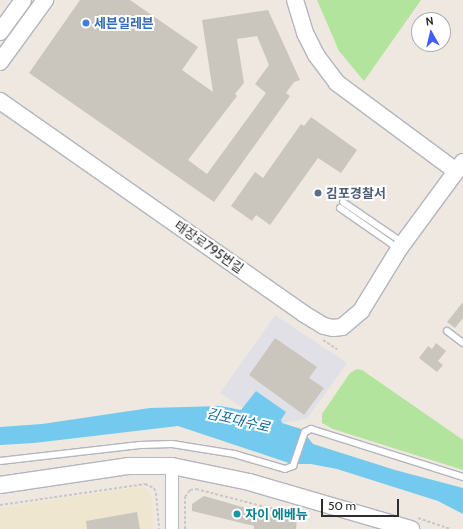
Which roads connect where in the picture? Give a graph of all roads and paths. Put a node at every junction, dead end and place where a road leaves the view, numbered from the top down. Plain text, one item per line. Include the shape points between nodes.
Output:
1 (23, 0) edge
2 (45, 0) edge
3 (295, 0) edge
4 (0, 32) edge
5 (0, 62) edge
6 (0, 90) edge
7 (0, 101) edge
8 (460, 167) edge
9 (342, 205) dead end
10 (401, 246) junction
11 (447, 331) dead end
12 (463, 342) edge
13 (0, 461) edge
14 (172, 466) junction
15 (463, 477) edge
16 (0, 485) edge
17 (0, 505) edge
18 (296, 510) dead end
19 (400, 527) edge
20 (159, 529) edge
21 (172, 529) edge
22 (185, 529) edge

1 - 4 street
2 - 5 street
3 - 8 street via 305,33 316,54 337,82
6 - 10 street, 태장로795번길 via 323,318 338,319 353,307 381,266
7 - 10 street, 태장로795번길 via 324,326 342,327 362,311
8 - 10 street, 태장로795번길
9 - 10 lane
11 - 12 lane
13 - 15 lane via 166,444 212,450 285,469 293,466 304,432 311,429
14 - 16 street via 128,466
14 - 19 street via 249,482
14 - 21 street
17 - 20 path via 145,484 154,488 156,493
18 - 22 path via 277,510 196,489 190,490 185,497

